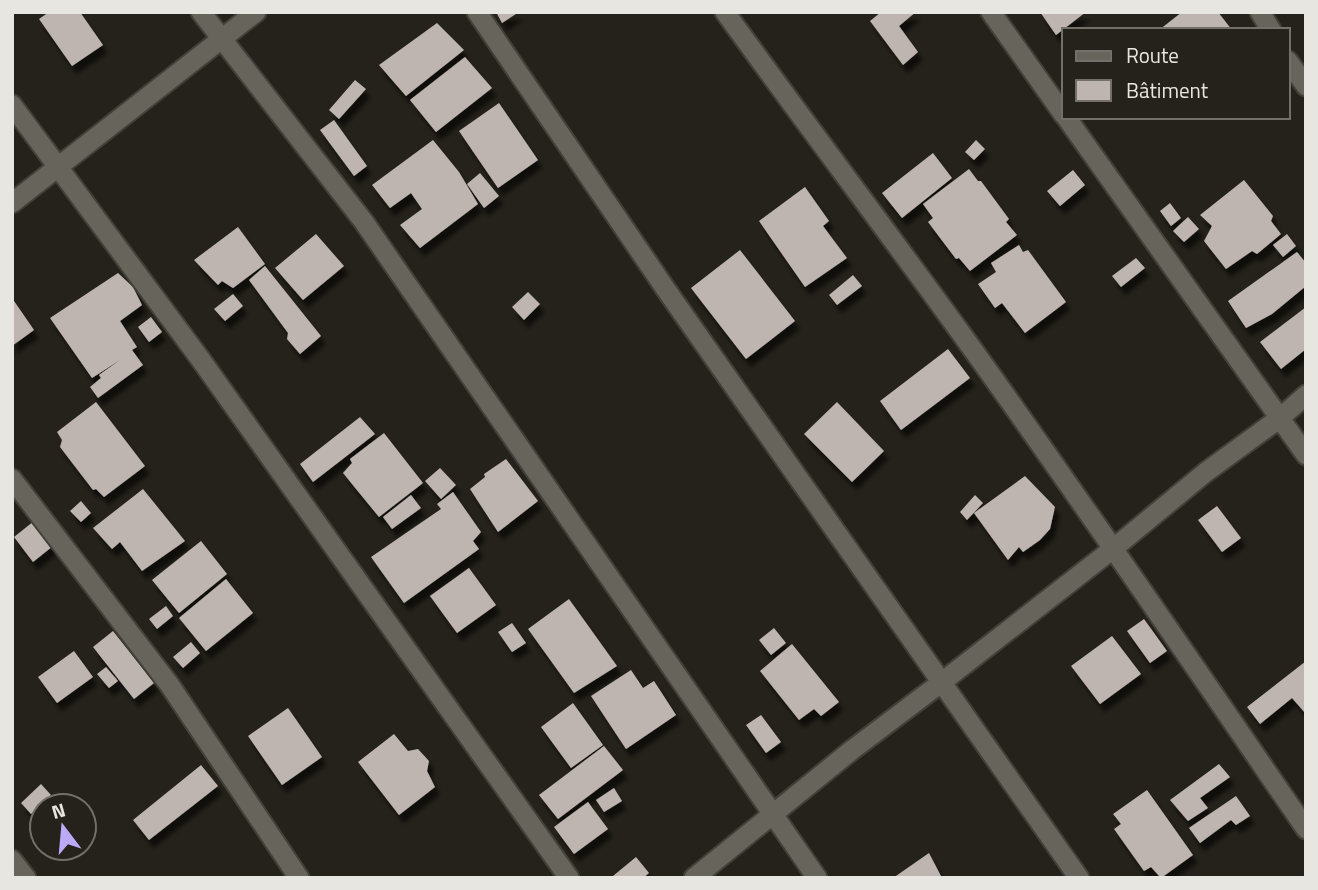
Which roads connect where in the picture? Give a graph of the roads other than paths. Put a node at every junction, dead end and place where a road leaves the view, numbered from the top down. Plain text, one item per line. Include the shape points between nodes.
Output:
1 (201, 12) edge
2 (256, 12) edge
3 (477, 12) edge
4 (726, 12) edge
5 (991, 12) edge
6 (1261, 12) edge
7 (1269, 28) edge
8 (221, 40) junction
9 (1290, 64) edge
10 (1306, 86) edge
11 (12, 105) edge
12 (1062, 112) edge
13 (1067, 119) edge
14 (58, 168) junction
15 (12, 203) edge
16 (1306, 395) edge
17 (1280, 418) junction
18 (1306, 455) edge
19 (12, 479) edge
20 (1114, 548) junction
21 (942, 682) junction
22 (773, 816) junction
23 (1306, 829) edge
24 (12, 860) edge
25 (26, 878) edge
26 (299, 878) edge
27 (569, 878) edge
28 (694, 878) edge
29 (817, 878) edge
30 (1079, 878) edge

1 - 8 street
2 - 8 street
3 - 21 street
4 - 20 street
5 - 12 street
6 - 7 street
8 - 14 street
8 - 22 street via 364,222
9 - 10 street
11 - 14 street
13 - 17 street
14 - 15 street
14 - 27 street via 201,360
16 - 17 street
17 - 18 street
17 - 20 street
19 - 26 street via 169,684
20 - 21 street
20 - 23 street
21 - 22 street
21 - 30 street
22 - 28 street
22 - 29 street
24 - 25 street

